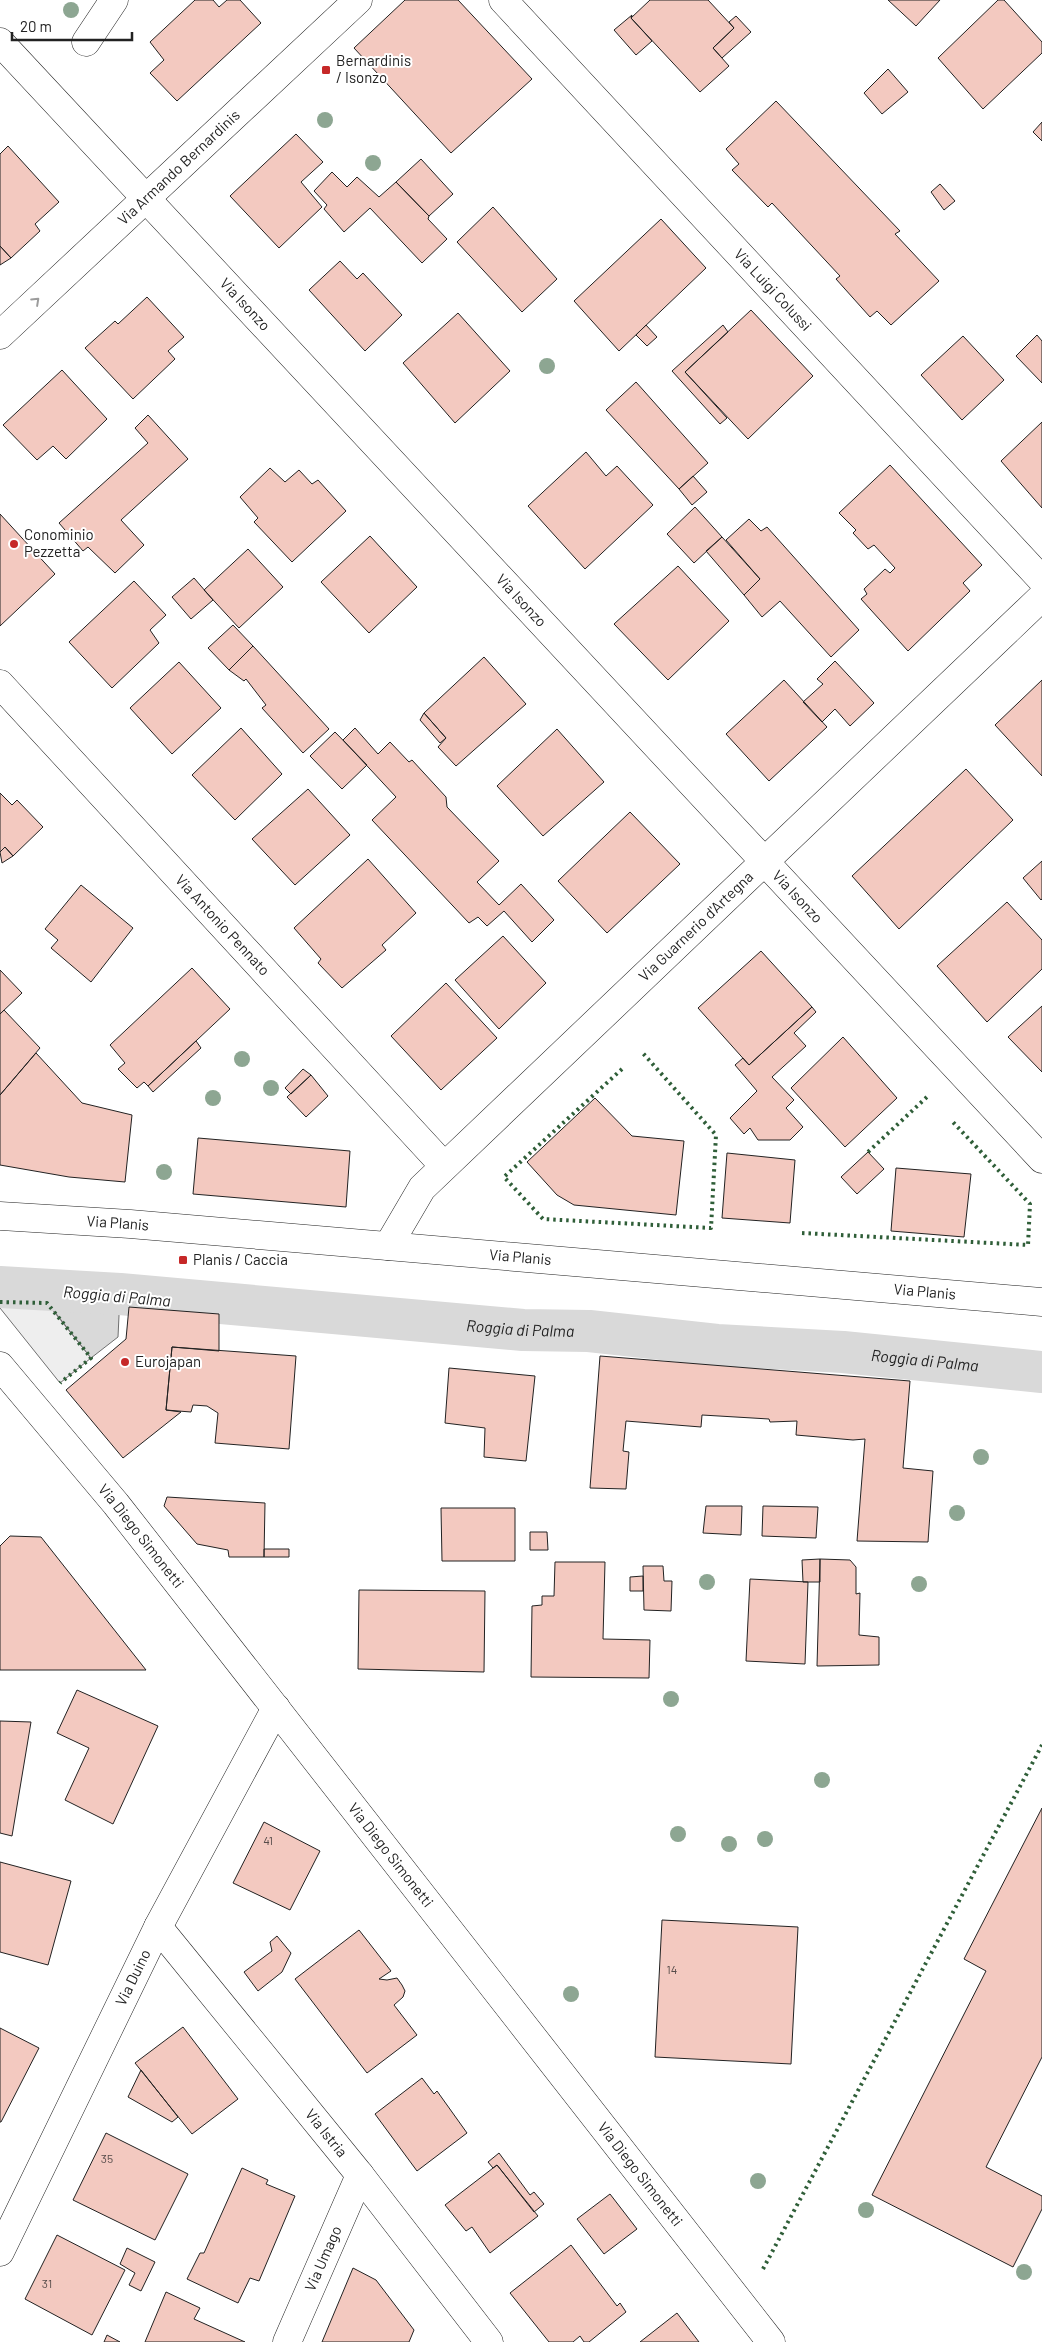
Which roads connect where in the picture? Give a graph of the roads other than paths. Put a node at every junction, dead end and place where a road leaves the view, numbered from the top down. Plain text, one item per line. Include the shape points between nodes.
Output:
1 (114, 0) edge
2 (358, 0) edge
3 (503, 0) edge
4 (0, 42) edge
5 (86, 42) dead end
6 (145, 199) junction
7 (0, 335) edge
8 (1042, 580) edge
9 (1042, 597) edge
10 (0, 684) edge
11 (764, 862) junction
12 (1042, 1159) edge
13 (444, 1166) junction
14 (1, 1217) edge
15 (388, 1246) junction
16 (1042, 1302) edge
17 (2, 1367) edge
18 (276, 1708) junction
19 (158, 1927) junction
20 (360, 2175) junction
21 (0, 2252) edge
22 (287, 2342) edge
23 (490, 2342) edge
24 (770, 2342) edge

1 - 5 street
2 - 6 street, Via Armando Bernardinis
3 - 8 street, Via Luigi Colussi
4 - 6 street, Via Isonzo
7 -> 6 street, Via Armando Bernardinis
6 - 11 street, Via Isonzo
9 - 11 street, Via Guarnerio d'Artegna
10 - 13 street, Via Antonio Pennato
11 - 12 street, Via Isonzo
11 - 13 street, Via Guarnerio d'Artegna
13 - 15 street, Via Guarnerio d'Artegna via 422,1188
14 - 15 street, Via Planis via 130,1224
15 - 16 street, Via Planis
17 - 18 street, Via Diego Simonetti via 116,1504
18 - 19 street, Via Duino
18 - 24 street, Via Diego Simonetti
19 - 20 street, Via Istria
19 - 21 street, Via Duino
20 - 22 street, Via Umago
20 - 23 street, Via Istria

